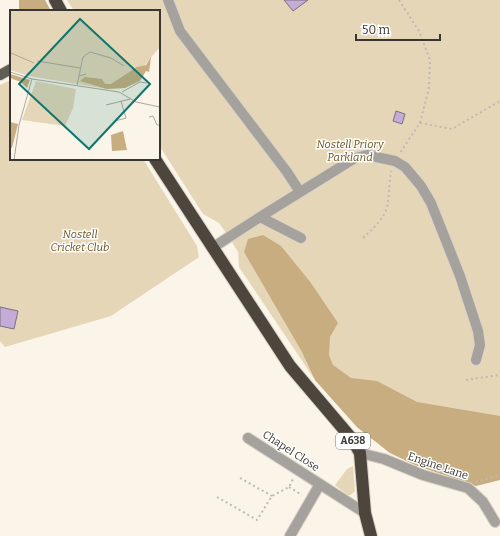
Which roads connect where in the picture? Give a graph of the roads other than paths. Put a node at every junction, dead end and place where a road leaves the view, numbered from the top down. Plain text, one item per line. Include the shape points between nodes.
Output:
1 (55, 0) edge
2 (168, 0) edge
3 (60, 10) edge
4 (10, 70) edge
5 (0, 75) edge
6 (156, 160) edge
7 (300, 192) junction
8 (260, 217) junction
9 (301, 238) dead end
10 (212, 248) junction
11 (476, 360) dead end
12 (248, 438) dead end
13 (360, 453) junction
14 (320, 484) junction
15 (365, 513) junction
16 (495, 522) dead end
17 (290, 536) edge
18 (371, 536) edge

1 - 3 highway
2 - 7 street via 180,31
4 - 5 main road
6 - 10 highway, A638
7 - 8 street
7 - 11 street via 355,158 366,155 395,161 413,175 431,202 460,276 478,331 480,345
8 - 9 street
8 - 10 street
10 - 13 highway, A638 via 290,366 352,439
12 - 14 street, Chapel Close
13 - 15 highway, A638
13 - 16 street, Engine Lane via 468,488 483,502
14 - 15 street, Chapel Close
14 - 17 street, Chapel Close
15 - 18 highway, A638

